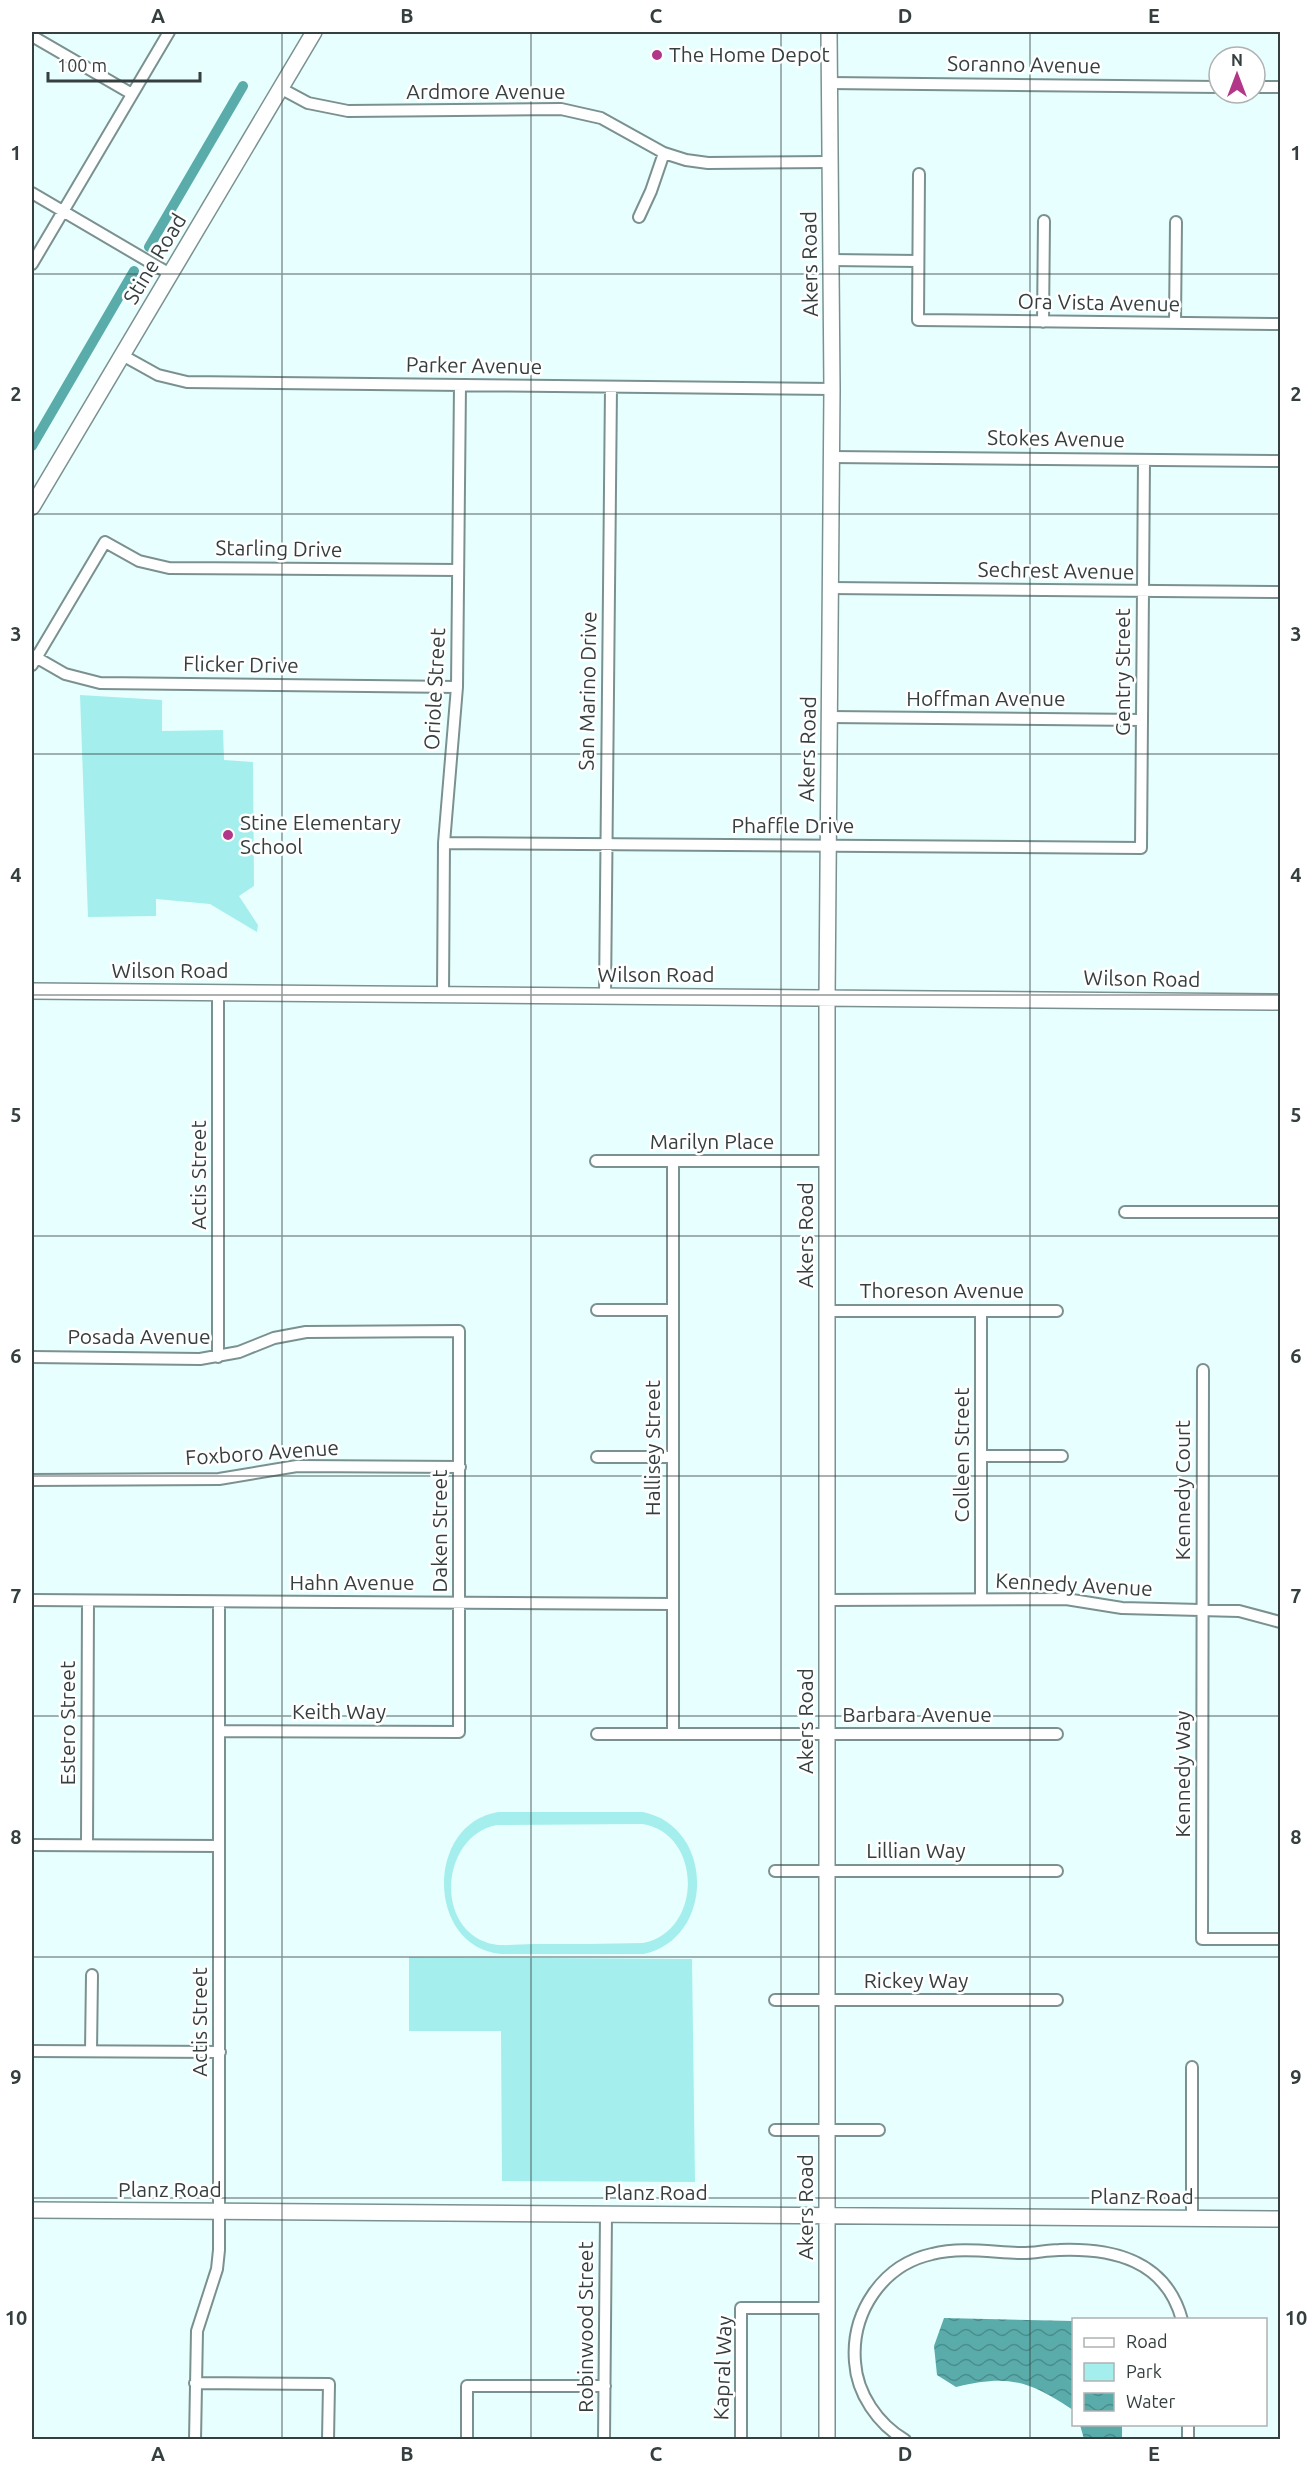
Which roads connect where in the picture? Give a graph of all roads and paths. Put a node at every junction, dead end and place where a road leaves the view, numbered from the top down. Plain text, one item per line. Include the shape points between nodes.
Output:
1 (169, 32) edge
2 (314, 32) edge
3 (829, 32) edge
4 (32, 36) edge
5 (829, 83) junction
6 (1207, 87) edge
7 (280, 88) junction
8 (132, 94) junction
9 (664, 153) junction
10 (830, 162) junction
11 (919, 174) dead end
12 (32, 193) edge
13 (63, 211) junction
14 (639, 217) dead end
15 (1044, 221) dead end
16 (1176, 222) dead end
17 (831, 260) junction
18 (918, 261) junction
19 (32, 264) edge
20 (170, 274) junction
21 (1043, 322) junction
22 (1175, 323) junction
23 (1281, 324) edge
24 (122, 355) junction
25 (460, 385) junction
26 (611, 387) junction
27 (832, 389) junction
28 (831, 457) junction
29 (1144, 460) junction
30 (1281, 461) edge
31 (32, 507) edge
32 (458, 570) junction
33 (830, 588) junction
34 (1143, 591) junction
35 (1281, 592) edge
36 (33, 659) edge
37 (457, 687) junction
38 (829, 717) junction
39 (1142, 720) junction
40 (444, 843) junction
41 (606, 844) junction
42 (828, 846) junction
43 (1141, 849) joint
44 (32, 991) edge
45 (218, 992) junction
46 (443, 994) junction
47 (605, 996) junction
48 (827, 998) junction
49 (1281, 1002) edge
50 (596, 1161) dead end
51 (673, 1161) junction
52 (827, 1161) junction
53 (1125, 1212) dead end
54 (1281, 1212) edge
55 (597, 1310) dead end
56 (673, 1310) junction
57 (827, 1311) junction
58 (981, 1311) junction
59 (1057, 1311) dead end
60 (459, 1331) joint
61 (32, 1357) edge
62 (219, 1357) junction
63 (1203, 1370) dead end
64 (981, 1456) junction
65 (1062, 1456) dead end
66 (597, 1457) dead end
67 (673, 1457) junction
68 (460, 1467) junction
69 (32, 1480) edge
70 (981, 1599) junction
71 (32, 1600) edge
72 (827, 1600) junction
73 (88, 1601) junction
74 (219, 1602) junction
75 (460, 1603) junction
76 (673, 1604) junction
77 (1203, 1610) junction
78 (1281, 1622) edge
79 (219, 1731) junction
80 (459, 1732) joint
81 (597, 1734) dead end
82 (673, 1734) junction
83 (827, 1734) junction
84 (1057, 1734) dead end
85 (32, 1845) edge
86 (87, 1845) junction
87 (219, 1846) junction
88 (775, 1871) dead end
89 (827, 1871) junction
90 (1057, 1871) dead end
91 (1281, 1939) edge
92 (92, 1974) dead end
93 (1057, 2000) dead end
94 (775, 2001) dead end
95 (827, 2001) junction
96 (32, 2051) edge
97 (91, 2051) junction
98 (220, 2052) junction
99 (1192, 2067) dead end
100 (775, 2130) dead end
101 (827, 2130) junction
102 (879, 2130) dead end
103 (32, 2210) edge
104 (220, 2211) junction
105 (606, 2214) junction
106 (827, 2215) junction
107 (1192, 2218) junction
108 (1281, 2218) edge
109 (827, 2308) junction
110 (1182, 2318) edge
111 (195, 2383) junction
112 (605, 2386) junction
113 (195, 2439) edge
114 (328, 2439) edge
115 (467, 2439) edge
116 (604, 2439) edge
117 (741, 2439) edge
118 (827, 2439) edge
119 (905, 2439) edge

1 - 8 street
2 - 7 street, Stine Road
3 - 5 street, Akers Road
4 - 8 street
5 - 6 street, Soranno Avenue
5 - 10 street, Akers Road
7 - 9 street, Ardmore Avenue via 308,103 348,111 580,112 618,126
7 - 20 street, Stine Road
8 - 13 street
9 - 10 street, Ardmore Avenue via 708,163
9 - 14 street
10 - 17 street, Akers Road
11 - 18 street
12 - 13 street
13 - 19 street
13 - 20 street
15 - 21 street
16 - 22 street
17 - 18 street
17 - 27 street, Akers Road
18 - 21 street, Ora Vista Avenue via 918,320
20 - 24 street, Stine Road
21 - 22 street, Ora Vista Avenue
22 - 23 street, Ora Vista Avenue
24 - 25 street, Parker Avenue via 158,375 187,382
24 - 31 street, Stine Road
25 - 26 street, Parker Avenue
25 - 32 street, Oriole Street
26 - 27 street, Parker Avenue
26 - 41 street, San Marino Drive
27 - 28 street, Akers Road
28 - 29 street, Stokes Avenue
28 - 33 street, Akers Road
29 - 30 street, Stokes Avenue
29 - 34 street, Gentry Street
32 - 36 street, Starling Drive via 169,568 139,561 105,542
32 - 37 street, Oriole Street
33 - 34 street, Sechrest Avenue
33 - 38 street, Akers Road
34 - 35 street, Sechrest Avenue
34 - 39 street, Gentry Street
36 - 37 street, Flicker Drive via 100,684
37 - 40 street, Oriole Street
38 - 39 street, Hoffman Avenue
38 - 42 street, Akers Road
39 - 43 street, Gentry Street
40 - 41 street, Phaffle Drive
40 - 46 street, Oriole Street
41 - 42 street, Phaffle Drive
41 - 47 street, San Marino Drive
42 - 43 street, Phaffle Drive
42 - 48 street, Akers Road
44 - 45 street, Wilson Road
45 - 46 street, Wilson Road
45 - 62 street, Actis Street
46 - 47 street, Wilson Road
47 - 48 street, Wilson Road
48 - 49 street, Wilson Road
48 - 52 street, Akers Road
50 - 51 street, Marilyn Place
51 - 52 street, Marilyn Place
51 - 56 street, Hallisey Street
52 - 57 street, Akers Road
53 - 54 street
55 - 56 street
56 - 67 street, Hallisey Street
57 - 58 street, Thoreson Avenue
57 - 72 street, Akers Road
58 - 59 street, Thoreson Avenue
58 - 64 street, Colleen Street
60 - 62 street, Posada Avenue via 306,1332 274,1338
60 - 68 street, Daken Street
61 - 62 street, Posada Avenue
63 - 77 street, Kennedy Court
64 - 65 street
64 - 70 street, Colleen Street
66 - 67 street
67 - 76 street, Hallisey Street
68 - 69 street, Foxboro Avenue via 297,1466 219,1479
68 - 75 street, Daken Street
70 - 72 street, Kennedy Avenue
70 - 77 street, Kennedy Avenue via 1066,1599 1122,1608
71 - 73 street, Hahn Avenue
72 - 83 street, Akers Road
73 - 74 street, Hahn Avenue
73 - 86 street, Estero Street
74 - 75 street, Hahn Avenue
74 - 79 street, Actis Street
75 - 76 street, Hahn Avenue
75 - 80 street, Daken Street
76 - 82 street, Hallisey Street
77 - 78 street, Kennedy Avenue via 1239,1611
77 - 91 street, Kennedy Way via 1203,1939
79 - 80 street, Keith Way
79 - 87 street, Actis Street
81 - 82 street, Barbara Avenue
82 - 83 street, Barbara Avenue
83 - 84 street, Barbara Avenue
83 - 89 street, Akers Road
85 - 86 street
86 - 87 street
87 - 98 street, Actis Street
88 - 89 street, Lillian Way
89 - 90 street, Lillian Way
89 - 95 street, Akers Road
92 - 97 street
93 - 95 street, Rickey Way
94 - 95 street, Rickey Way
95 - 101 street, Akers Road
96 - 97 street
97 - 98 street
98 - 104 street, Actis Street
99 - 107 street
100 - 101 street
101 - 102 street
101 - 106 street, Akers Road
103 - 104 street, Planz Road
104 - 105 street, Planz Road
104 - 111 street, Actis Street via 217,2269 197,2331
105 - 106 street, Planz Road
105 - 112 street, Robinwood Street
106 - 107 street, Planz Road
106 - 109 street, Akers Road
107 - 108 street, Planz Road
109 - 117 street, Kapral Way via 741,2308
109 - 118 street, Akers Road
110 - 119 street via 1174,2299 1153,2274 1115,2253 947,2251 916,2259 890,2275 873,2294 861,2317 854,2348 865,2398 884,2423
111 - 113 street, Actis Street
111 - 114 street via 329,2384
112 - 115 street via 467,2386
112 - 116 street, Robinwood Street

